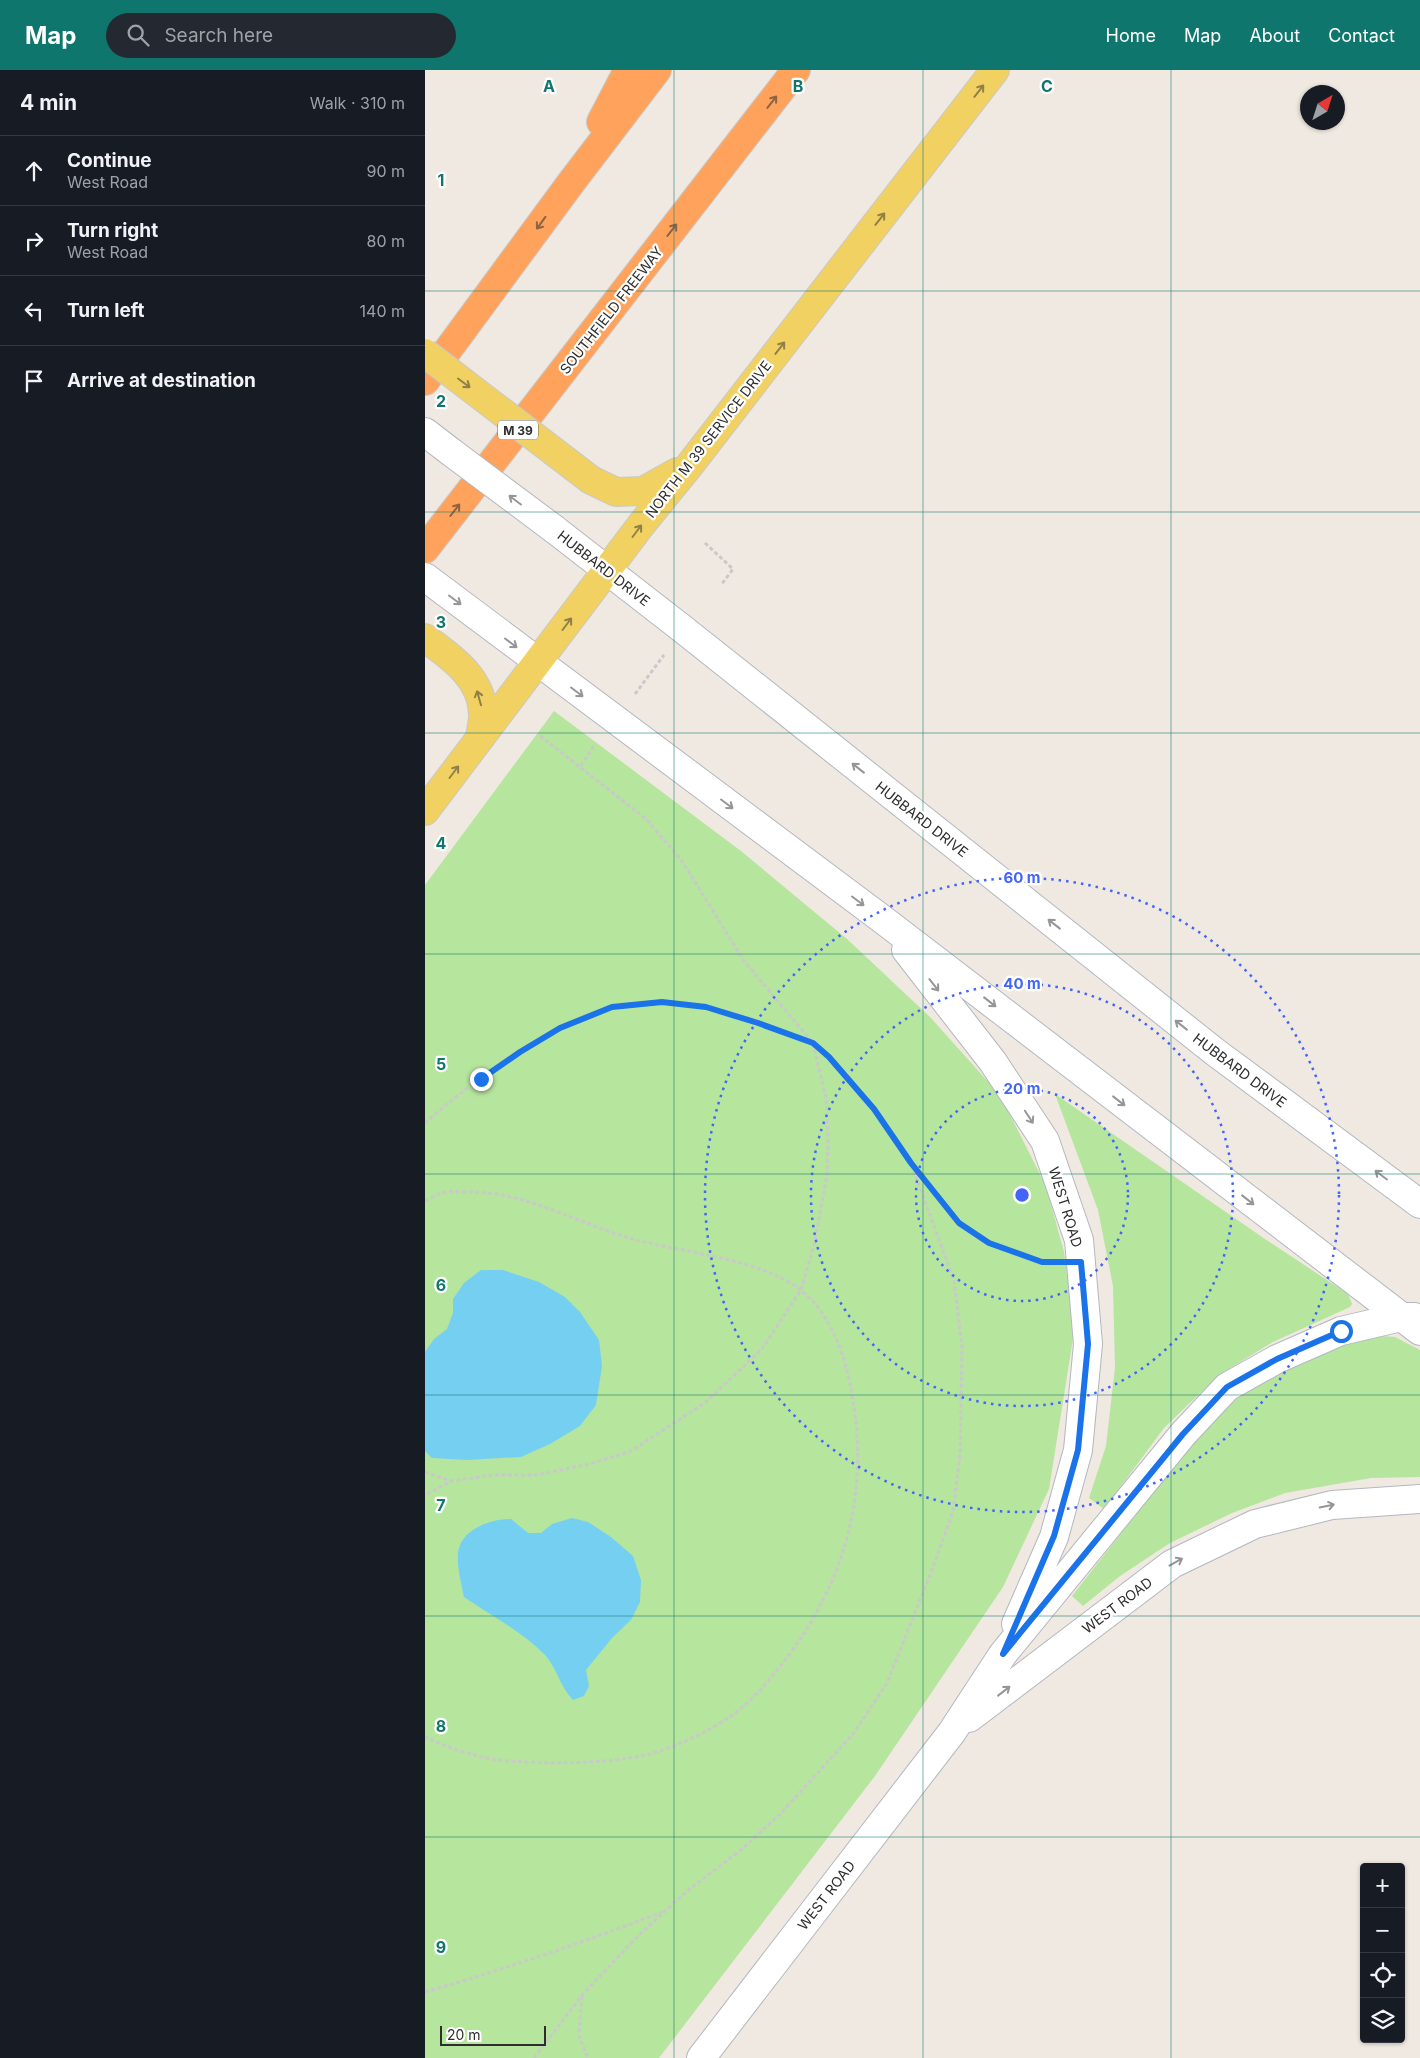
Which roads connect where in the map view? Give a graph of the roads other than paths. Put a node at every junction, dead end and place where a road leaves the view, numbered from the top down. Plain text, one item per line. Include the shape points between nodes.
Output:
1 (628, 70) edge
2 (657, 70) edge
3 (995, 70) edge
4 (795, 72) edge
5 (569, 184) junction
6 (425, 353) edge
7 (425, 381) edge
8 (425, 432) edge
9 (689, 466) junction
10 (425, 549) edge
11 (607, 570) junction
12 (425, 577) edge
13 (425, 638) edge
14 (537, 662) junction
15 (480, 738) junction
16 (425, 811) edge
17 (882, 919) junction
18 (1420, 1204) edge
19 (1414, 1322) edge
20 (1420, 1499) edge
21 (1003, 1654) junction
22 (952, 1732) junction
23 (701, 2058) edge

1 - 5 highway
2 - 5 highway
9 -> 3 main road, NORTH M 39 SERVICE DRIVE
10 -> 4 highway, SOUTHFIELD FREEWAY / M 39
5 -> 7 highway
6 -> 9 main road, bridge via 591,480 616,492 643,491
11 -> 8 street, HUBBARD DRIVE, bridge
11 -> 9 main road, NORTH M 39 SERVICE DRIVE
14 -> 11 main road, NORTH M 39 SERVICE DRIVE
18 -> 11 street, HUBBARD DRIVE via 1215,1052
12 -> 14 street
15 -> 13 main road via 483,714 479,694 470,677 459,663
14 - 15 main road, NORTH M 39 SERVICE DRIVE
14 -> 17 street
16 -> 15 main road, NORTH M 39 SERVICE DRIVE
17 -> 19 street
17 -> 21 street, WEST ROAD via 993,1062 1045,1141 1079,1240 1088,1344 1078,1450 1054,1536
19 - 21 street, WEST ROAD via 1341,1331 1277,1359 1227,1387 1183,1434
22 -> 20 street, WEST ROAD via 1172,1564 1255,1524 1332,1505
21 - 22 street, WEST ROAD
22 - 23 street, WEST ROAD

